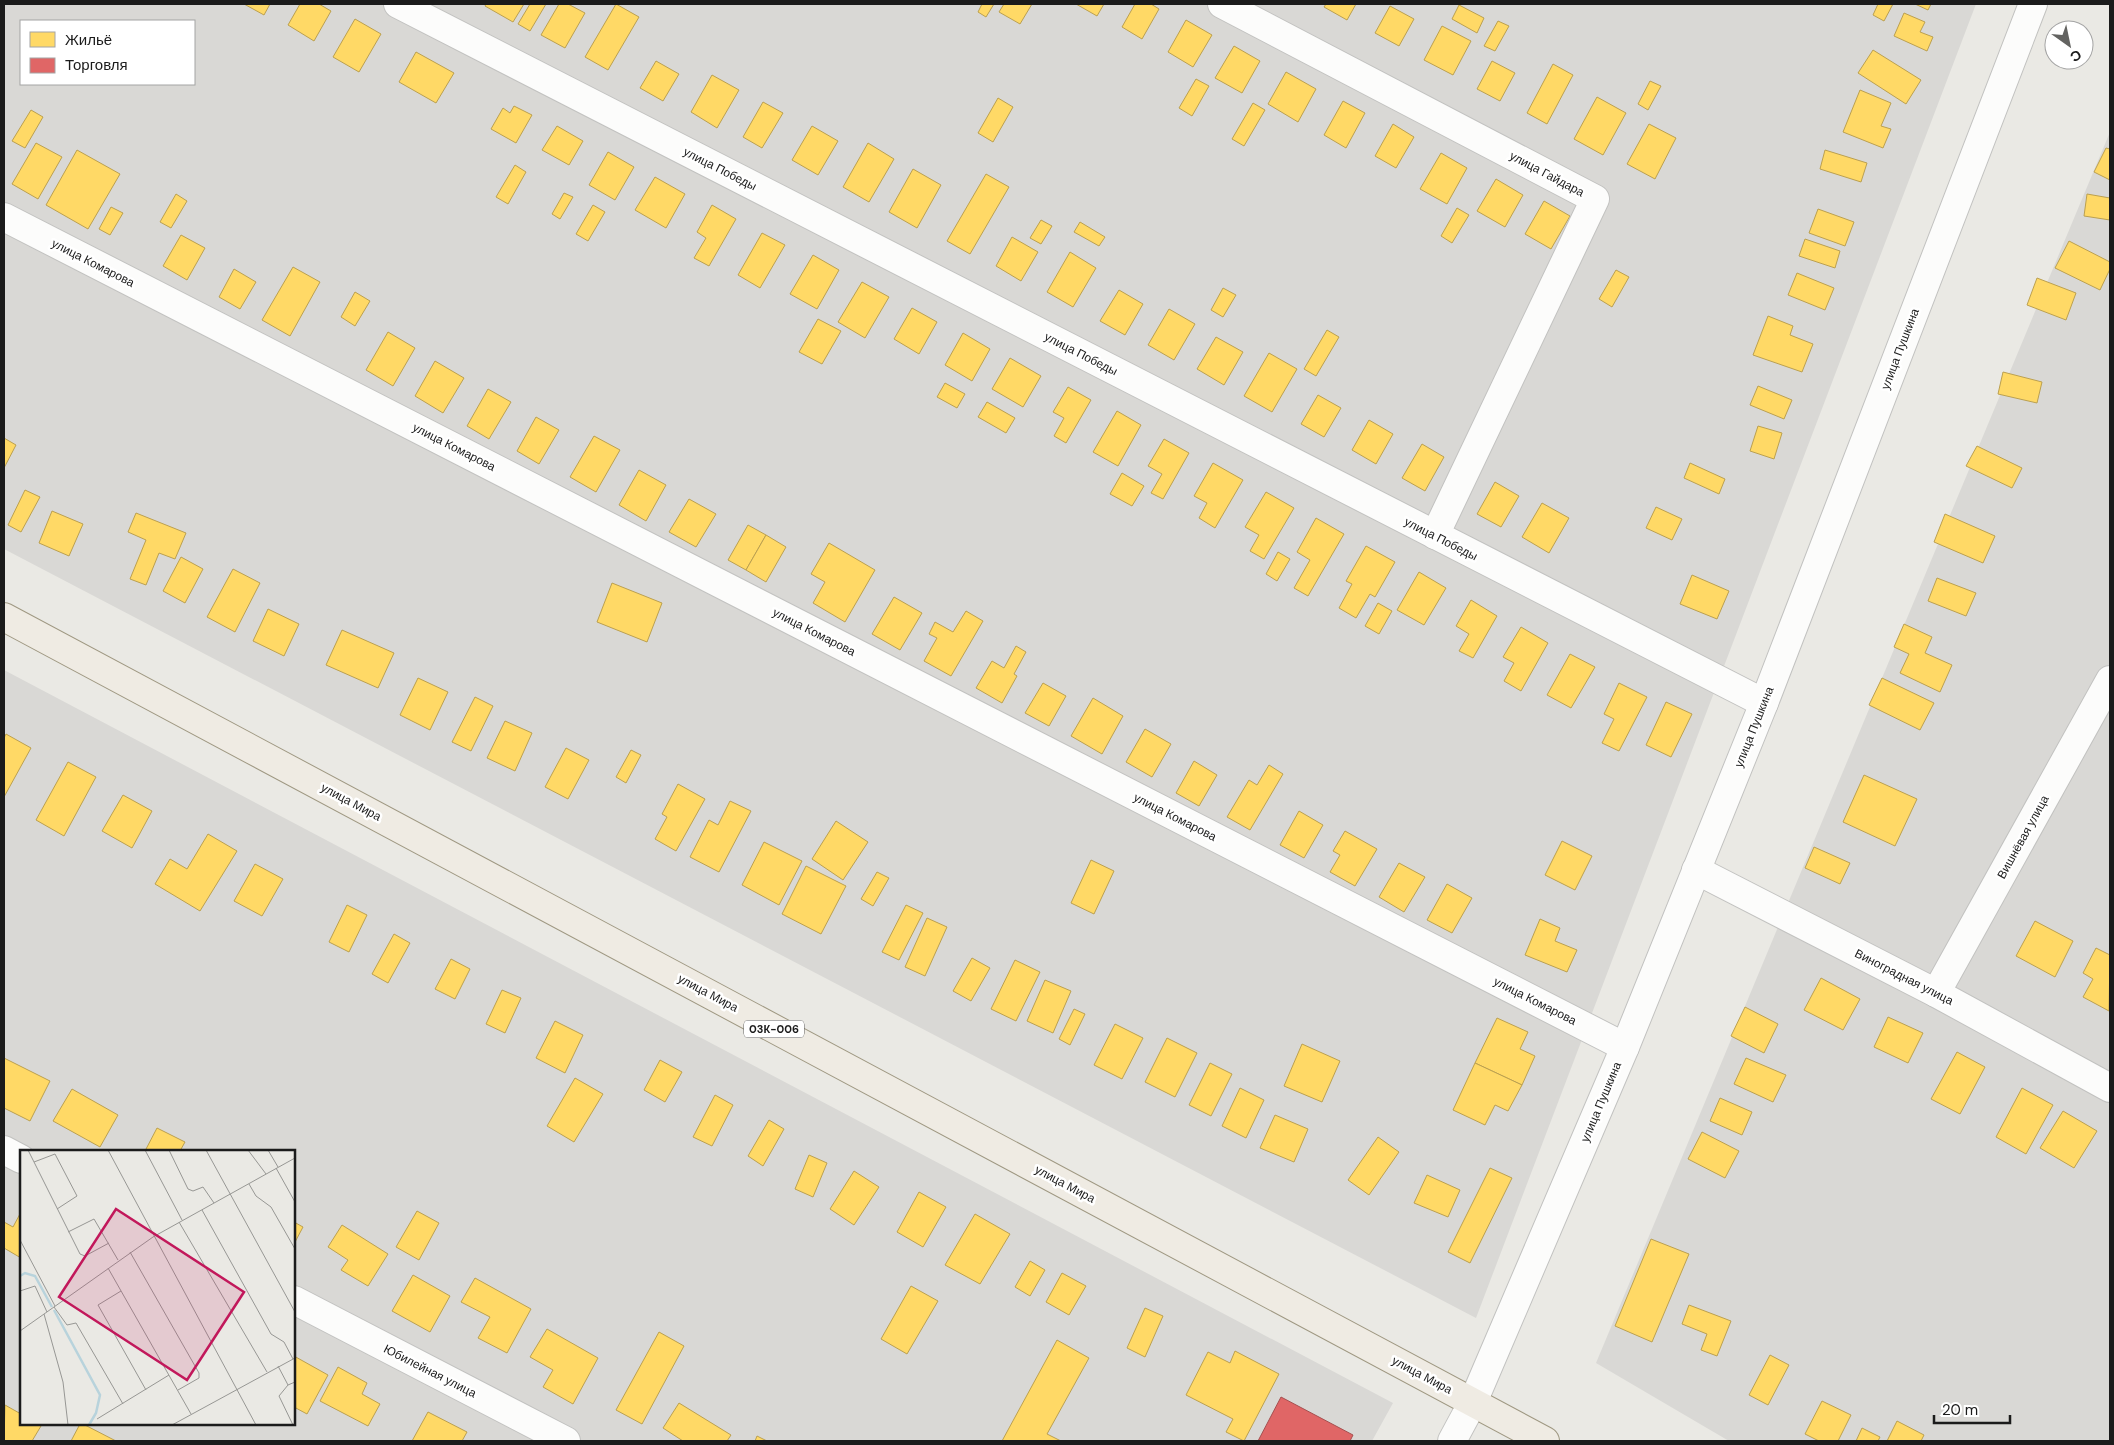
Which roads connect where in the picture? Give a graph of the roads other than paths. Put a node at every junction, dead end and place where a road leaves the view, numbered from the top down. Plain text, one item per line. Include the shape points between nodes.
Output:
1 (398, 4) edge
2 (1222, 4) edge
3 (2033, 4) edge
4 (4, 217) edge
5 (1434, 536) junction
6 (4, 617) edge
7 (2110, 680) edge
8 (1764, 703) junction
9 (1696, 870) junction
10 (1936, 993) junction
11 (1625, 1047) junction
12 (2110, 1088) edge
13 (4, 1150) edge
14 (20, 1158) edge
15 (295, 1301) edge
16 (1473, 1402) junction
17 (566, 1441) edge
18 (1452, 1441) edge
19 (1545, 1441) edge

1 - 5 street, улица Победы
2 - 5 street, улица Гайдара via 1595,199
3 - 8 street, улица Пушкина
4 - 11 street, улица Комарова
5 - 8 street, улица Победы
6 - 16 main road, улица Мира / 03К-006
7 - 10 street, Вишнёвая улица
8 - 9 street, улица Пушкина
9 - 10 street, Виноградная улица
9 - 11 street, улица Пушкина
10 - 12 street, Виноградная улица
11 - 16 street, улица Пушкина
13 - 14 street
15 - 17 street, Юбилейная улица
16 - 18 street, улица Пушкина
16 - 19 main road, улица Мира / 03К-006

